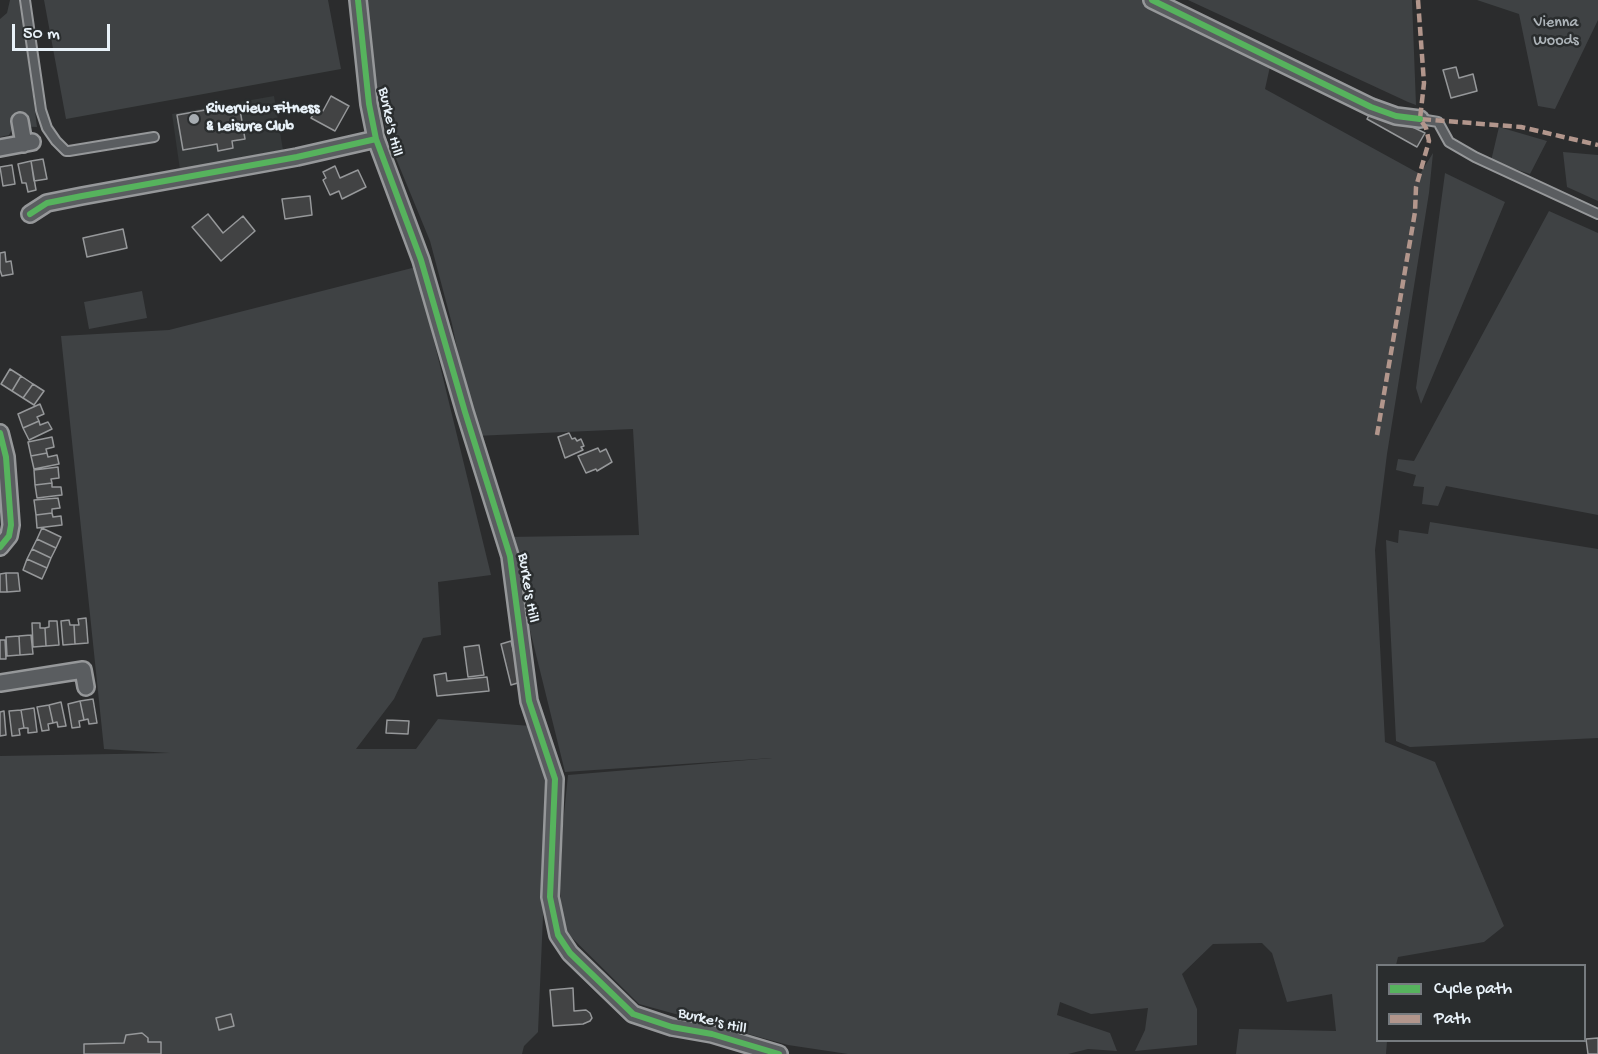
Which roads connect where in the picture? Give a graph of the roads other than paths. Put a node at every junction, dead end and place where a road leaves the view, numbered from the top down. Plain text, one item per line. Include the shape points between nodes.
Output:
1 (25, 0) edge
2 (358, 0) edge
3 (1152, 0) edge
4 (1420, 118) joint
5 (20, 121) dead end
6 (154, 137) dead end
7 (376, 139) junction
8 (0, 148) edge
9 (30, 214) dead end
10 (1598, 214) edge
11 (0, 433) edge
12 (0, 547) edge
13 (0, 683) edge
14 (86, 687) dead end
15 (779, 1054) edge

1 - 6 lane via 41,110 47,128 61,146 73,151
2 - 7 street, Burke's Hill
3 - 4 street via 1371,107 1396,116
4 - 10 lane via 1438,122 1449,142 1475,157
5 - 8 street via 28,143
7 - 9 street via 82,196 47,204
7 - 15 street, Burke's Hill via 421,260 510,556 529,701 555,779 550,897 558,935 570,953 633,1014
11 - 12 street via 6,457 11,525 9,536
13 - 14 street via 83,670

